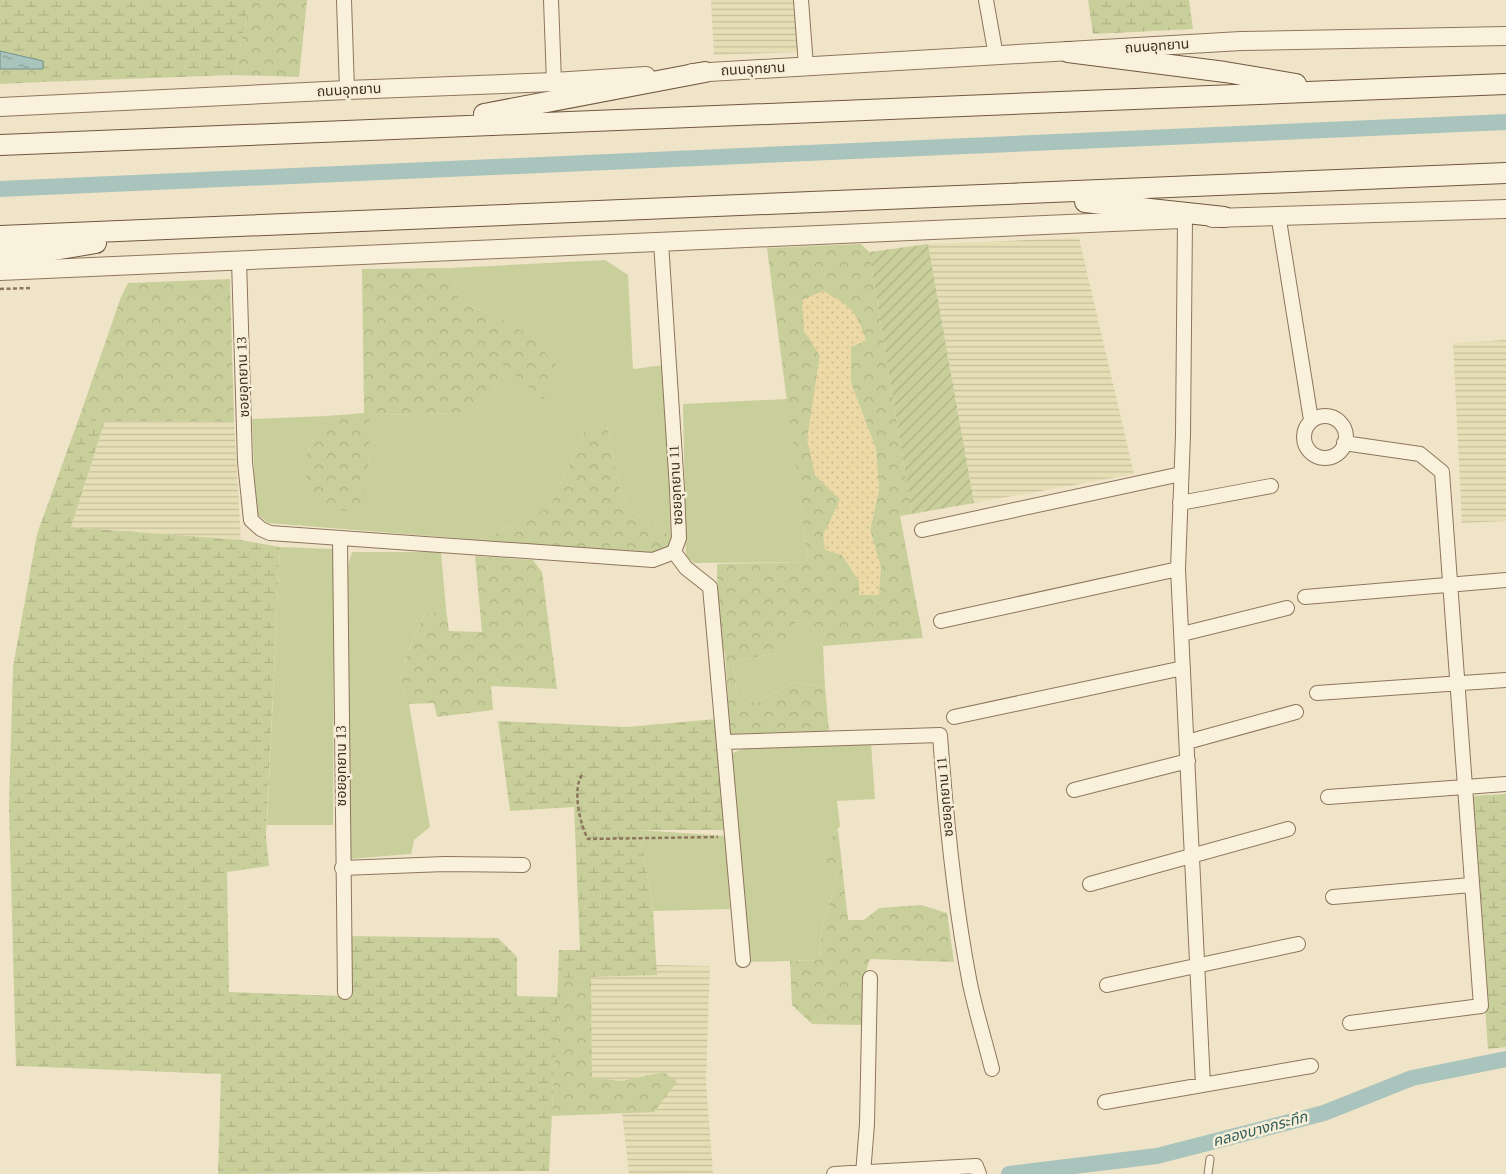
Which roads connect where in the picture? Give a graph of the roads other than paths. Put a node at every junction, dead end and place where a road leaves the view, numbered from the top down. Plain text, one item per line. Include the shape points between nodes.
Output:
1 (344, 0) edge
2 (551, 0) edge
3 (801, 0) edge
4 (986, 0) edge
5 (1506, 36) edge
6 (1068, 52) junction
7 (996, 56) junction
8 (806, 66) junction
9 (705, 72) junction
10 (554, 82) junction
11 (1506, 84) edge
12 (347, 90) junction
13 (1335, 91) junction
14 (0, 107) edge
15 (381, 129) junction
16 (0, 144) edge
17 (1506, 173) edge
18 (986, 195) junction
19 (1506, 209) edge
20 (1278, 214) junction
21 (1224, 217) junction
22 (1185, 219) junction
23 (210, 227) junction
24 (0, 236) edge
25 (661, 242) junction
26 (0, 256) edge
27 (238, 260) junction
28 (0, 270) edge
29 (1311, 420) junction
30 (1344, 443) junction
31 (1181, 474) junction
32 (1271, 486) dead end
33 (1180, 504) junction
34 (922, 530) dead end
35 (340, 540) junction
36 (674, 552) junction
37 (1178, 569) junction
38 (1506, 580) edge
39 (1450, 585) junction
40 (1305, 597) dead end
41 (1288, 608) dead end
42 (941, 621) dead end
43 (1182, 634) junction
44 (1183, 668) junction
45 (1506, 680) edge
46 (1457, 684) junction
47 (1317, 694) dead end
48 (1296, 712) dead end
49 (954, 717) dead end
50 (724, 742) junction
51 (1187, 742) junction
52 (1188, 761) junction
53 (1506, 784) edge
54 (1464, 787) junction
55 (1074, 790) dead end
56 (1328, 797) dead end
57 (1288, 829) dead end
58 (1192, 856) junction
59 (523, 865) dead end
60 (342, 868) junction
61 (1090, 884) dead end
62 (1471, 885) junction
63 (1333, 897) dead end
64 (1298, 944) dead end
65 (742, 960) dead end
66 (1198, 965) junction
67 (870, 978) dead end
68 (1107, 985) dead end
69 (345, 992) dead end
70 (1350, 1023) dead end
71 (1311, 1066) dead end
72 (992, 1069) dead end
73 (1203, 1085) junction
74 (1105, 1102) dead end
75 (1210, 1158) dead end
76 (979, 1172) edge
77 (863, 1173) edge
78 (834, 1174) edge
79 (1208, 1174) edge

1 - 12 street
2 - 10 street
3 - 8 street
4 - 7 street
5 - 6 street, ถนนอุทยาน via 1241,41
6 - 7 street, ถนนอุทยาน
6 - 13 main road via 1225,72
7 - 8 street, ถนนอุทยาน
8 - 9 street, ถนนอุทยาน
9 - 10 street, ถนนอุทยาน
9 - 15 main road via 507,111
10 - 12 street, ถนนอุทยาน
11 - 13 main road
12 - 14 street, ถนนอุทยาน
13 - 15 main road
15 - 16 main road
17 - 18 main road
18 - 21 main road via 1111,204
18 - 23 main road
19 - 20 street
20 - 21 street
20 - 29 street
21 - 22 street
22 - 25 street
22 - 31 street
23 - 24 main road
23 - 26 main road
25 - 27 street
25 - 36 street, ซอยอุทยาน 11 via 677,489 679,538
27 - 28 street
27 - 35 street, ซอยอุทยาน 13 via 251,520 270,533
29 - 30 street via 1320,416 1338,420 1344,427
29 - 30 street via 1304,436 1311,452 1319,457 1328,457 1337,453
30 - 39 street via 1420,454 1442,472
31 - 33 street
31 - 34 street
32 - 33 street
33 - 37 street
35 - 36 street, ซอยอุทยาน 13 via 653,560
35 - 60 street, ซอยอุทยาน 13
36 - 50 street via 686,568 710,587
37 - 42 street
37 - 43 street
38 - 39 street
39 - 40 street
39 - 46 street
41 - 43 street
43 - 44 street
44 - 49 street
44 - 51 street
45 - 46 street
46 - 47 street
46 - 54 street
48 - 51 street
50 - 65 street
50 - 72 street, ซอยอุทยาน 11 via 940,735 947,832 962,940
51 - 52 street
52 - 55 street
52 - 58 street
53 - 54 street
54 - 56 street
54 - 62 street
57 - 58 street
58 - 61 street
58 - 66 street
59 - 60 street
60 - 69 street, ซอยอุทยาน 13
62 - 63 street
62 - 70 street via 1481,1006
64 - 66 street
66 - 68 street
66 - 73 street
67 - 77 street
71 - 73 street
73 - 74 street
75 - 79 lane
76 - 77 street via 976,1166
77 - 78 street

